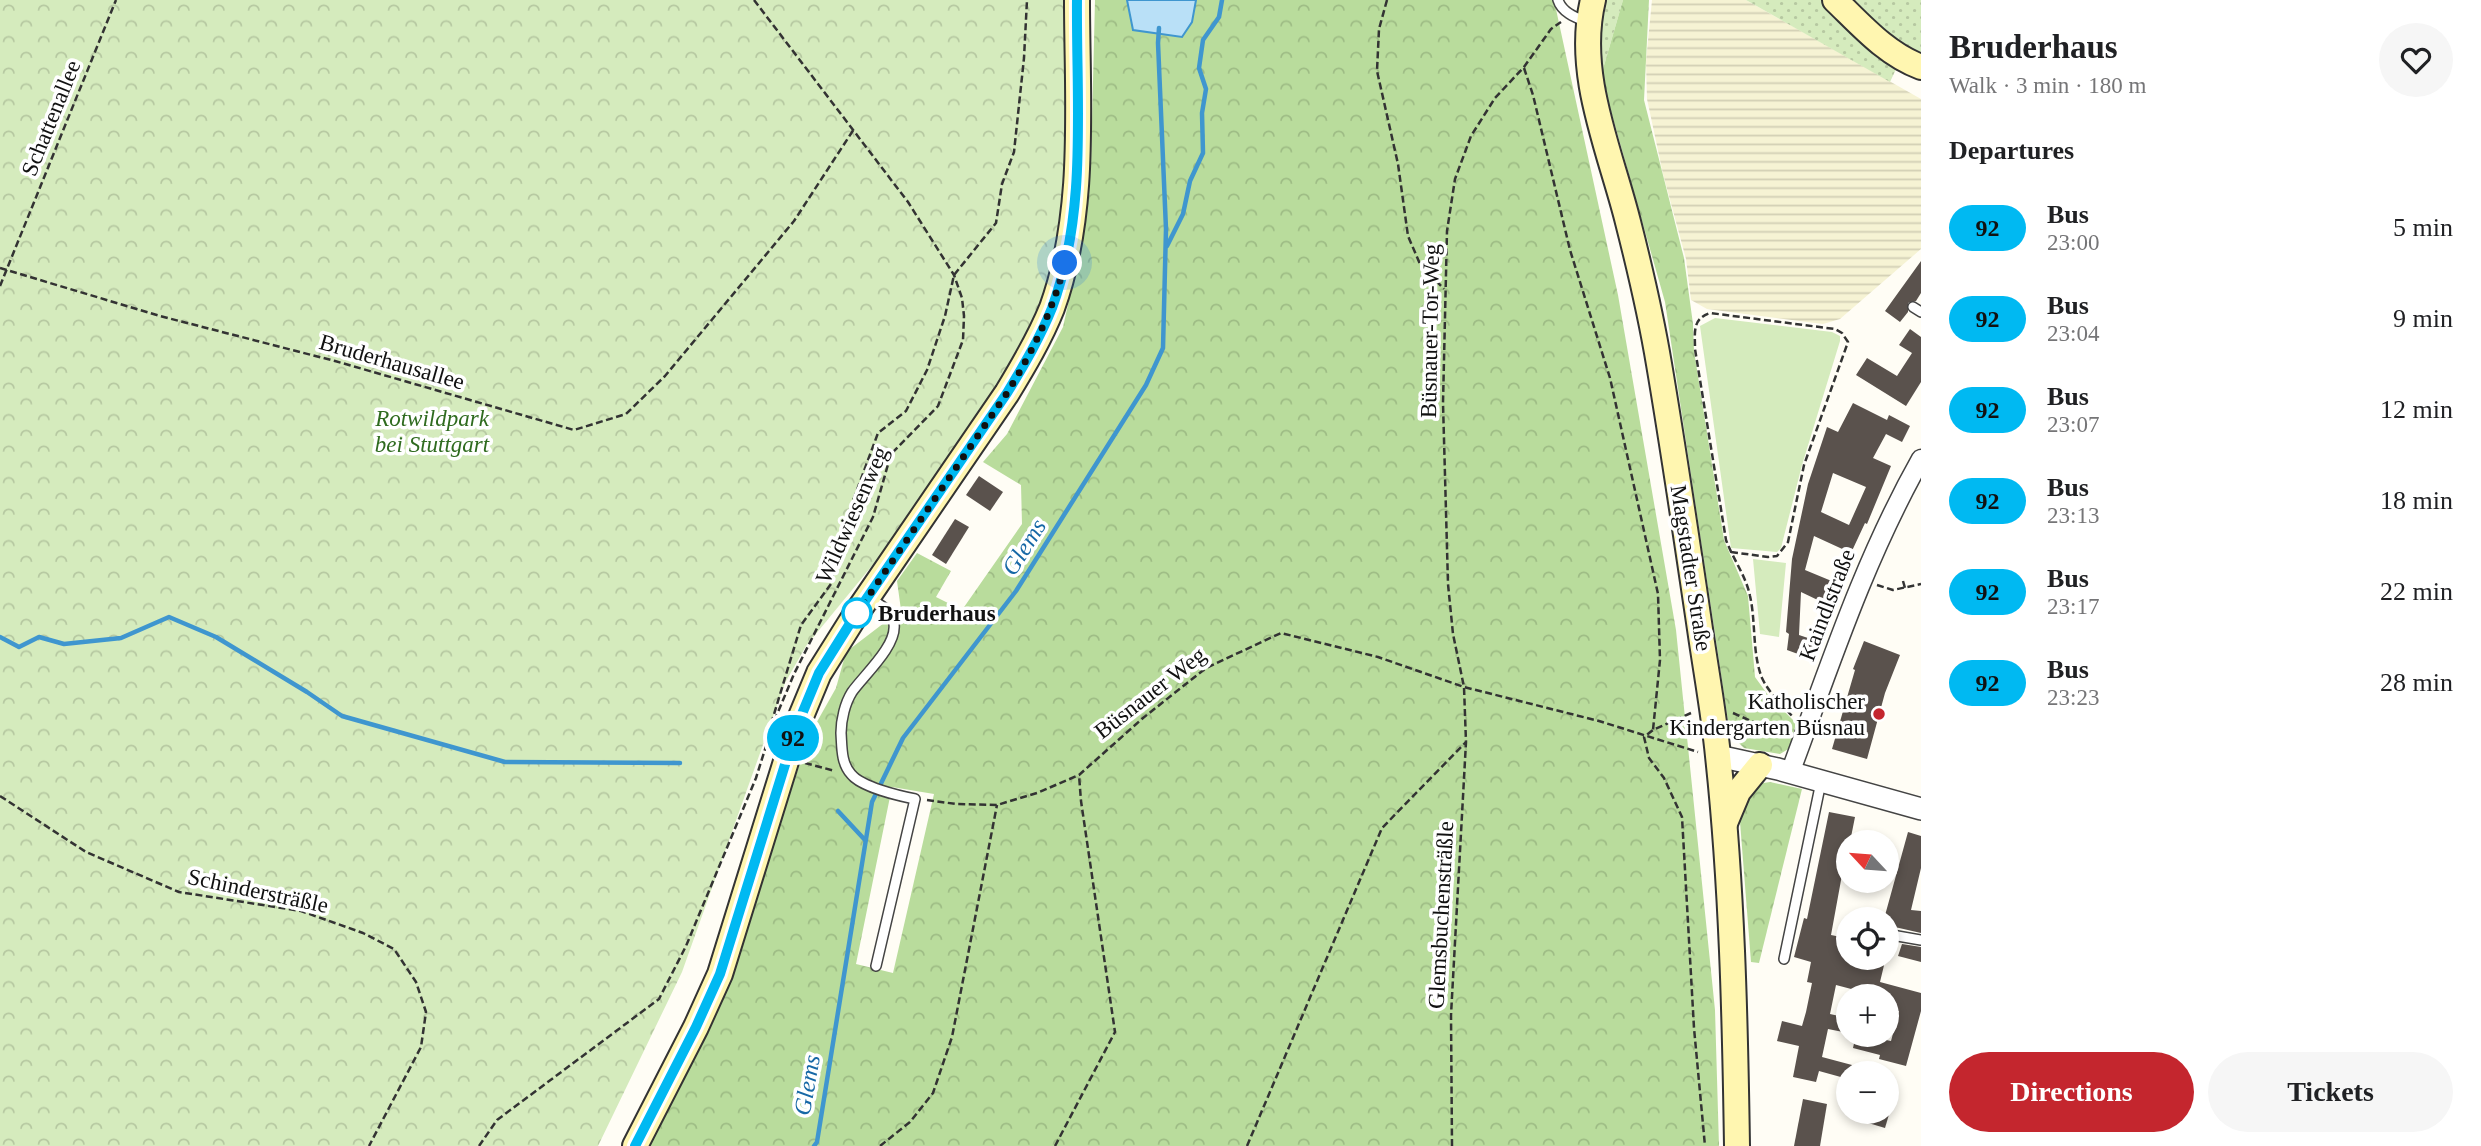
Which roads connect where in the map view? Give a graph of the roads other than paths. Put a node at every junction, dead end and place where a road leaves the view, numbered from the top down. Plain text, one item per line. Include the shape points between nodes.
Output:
1 (1077, 0) edge
2 (1558, 0) edge
3 (1835, 0) edge
4 (1584, 13) edge
5 (1921, 67) edge
6 (1921, 459) edge
7 (867, 597) junction
8 (1718, 756) junction
9 (1760, 765) junction
10 (1790, 773) junction
11 (1821, 782) junction
12 (1921, 809) edge
13 (1724, 827) junction
14 (1899, 936) edge
15 (1921, 940) edge
16 (1784, 960) dead end
17 (876, 966) dead end
18 (635, 1146) edge
19 (1737, 1146) edge

1 - 7 main road via 1076,191 1068,249 1052,306 1007,393
2 - 4 lane via 1560,7
3 - 5 main road via 1894,54
4 - 8 main road, Magstadter Straße via 1593,94 1656,347
6 - 10 street, Kaindlstraße via 1860,580
7 - 17 lane via 890,612 894,625 891,640 851,694 841,721 845,763 852,776 864,783 915,799
7 - 18 main road via 808,699 720,974
8 - 9 street
8 - 13 main road, Magstadter Straße
9 - 10 street
9 - 13 main road via 1738,792
10 - 11 street
11 - 12 street
11 - 16 lane
13 - 19 main road, Magstadter Straße via 1736,1028
14 - 15 lane

